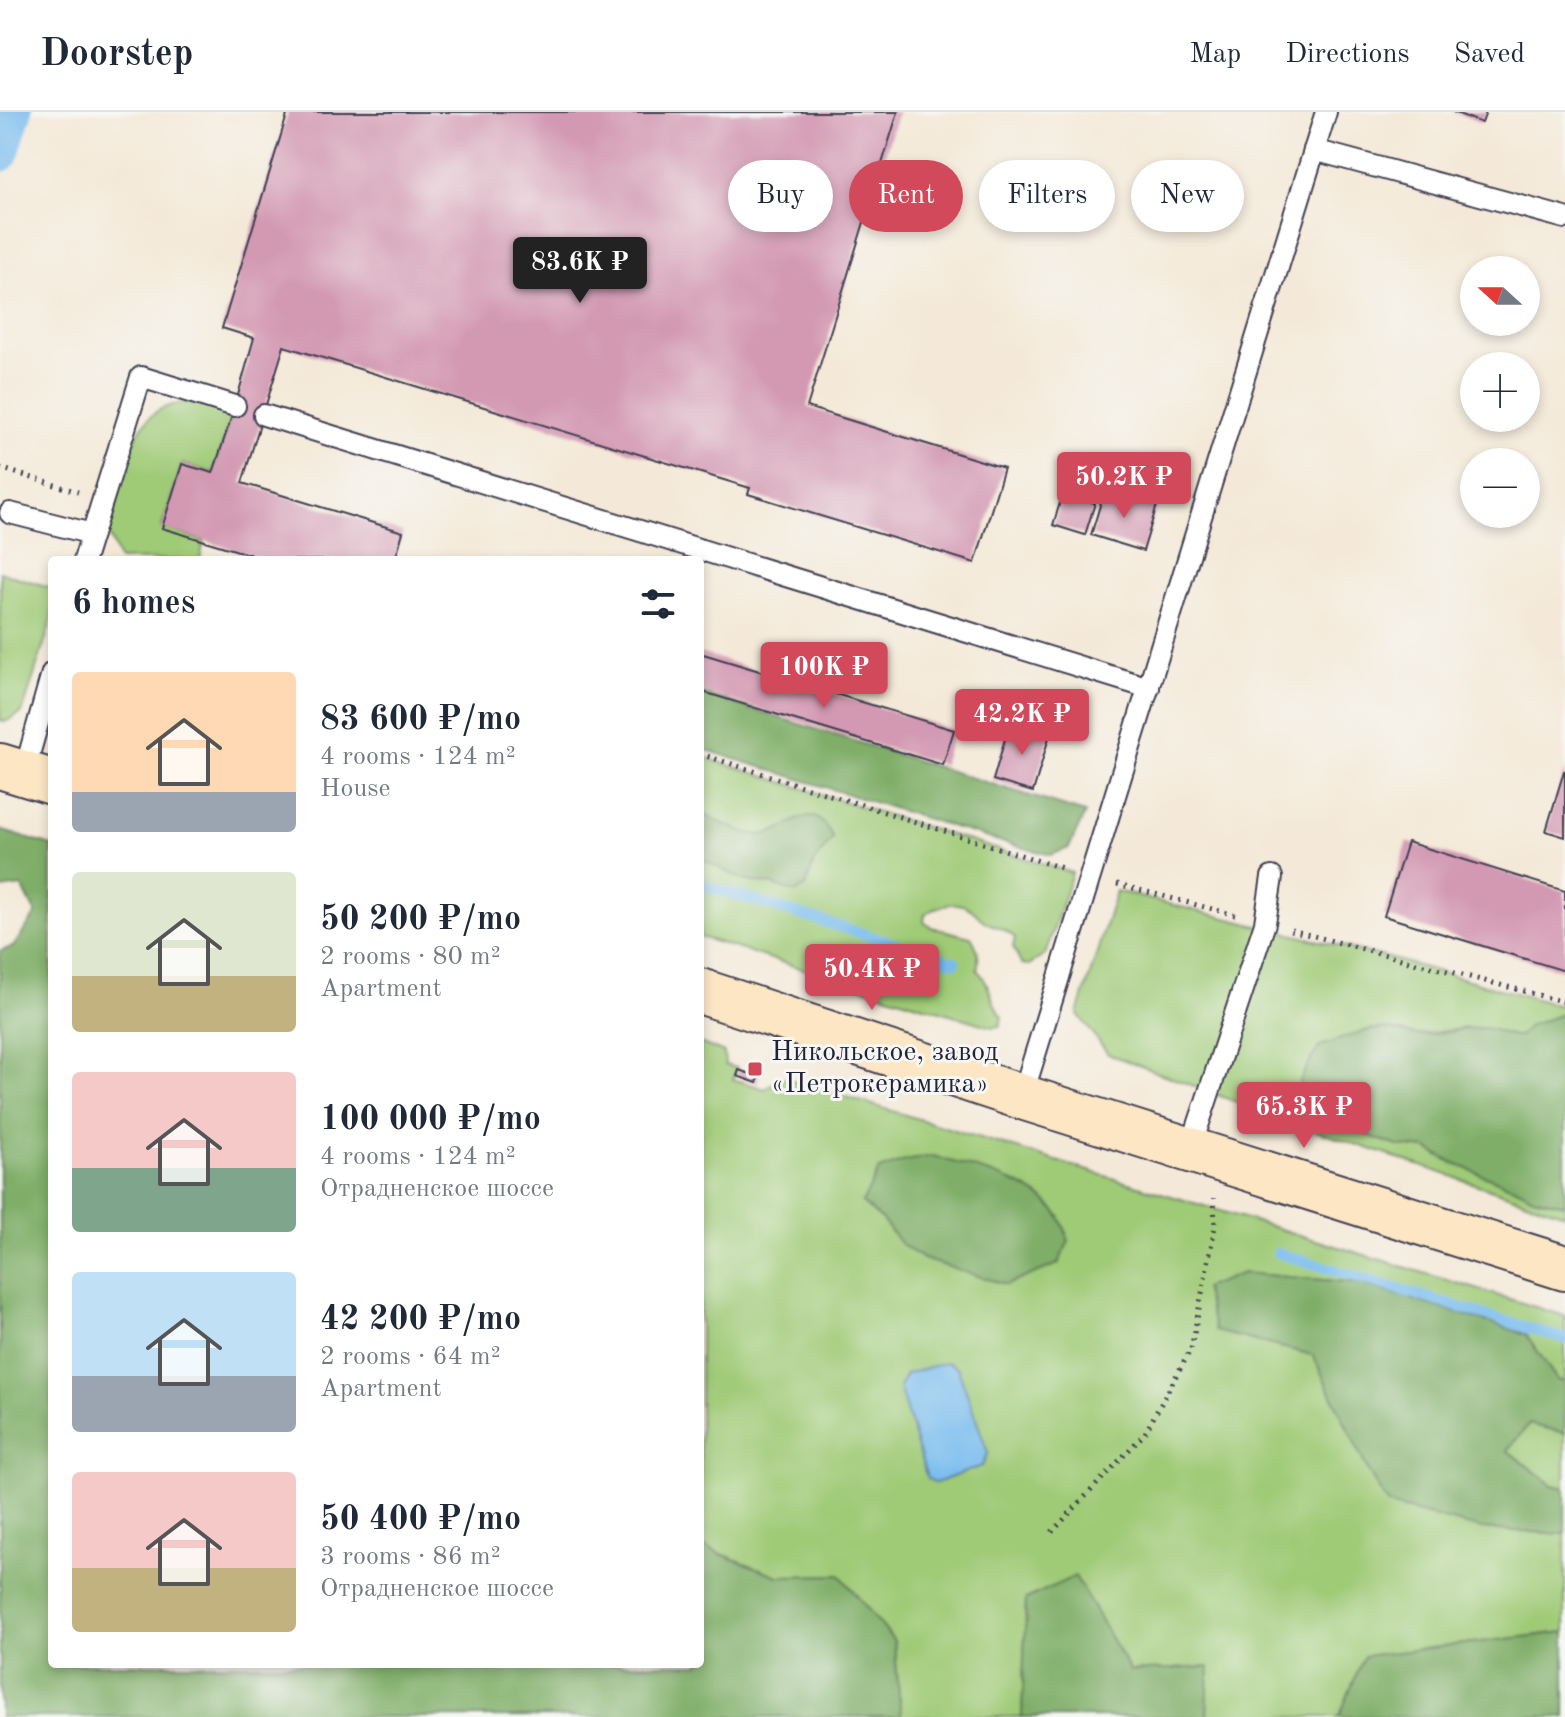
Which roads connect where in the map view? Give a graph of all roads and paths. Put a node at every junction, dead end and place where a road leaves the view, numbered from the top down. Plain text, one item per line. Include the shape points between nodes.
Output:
1 (1326, 112) edge
2 (1314, 150) junction
3 (1565, 218) edge
4 (235, 406) dead end
5 (264, 415) dead end
6 (0, 468) edge
7 (102, 500) junction
8 (10, 513) dead end
9 (92, 534) junction
10 (85, 556) edge
11 (48, 688) edge
12 (1149, 688) junction
13 (704, 755) edge
14 (25, 774) edge
15 (1090, 877) junction
16 (1272, 877) dead end
17 (1265, 923) junction
18 (704, 992) edge
19 (1565, 1002) edge
20 (1022, 1097) junction
21 (1201, 1153) junction
22 (1565, 1268) edge
23 (1052, 1532) dead end

1 - 2 lane
2 - 3 lane
2 - 12 lane
4 - 7 lane via 141,377
5 - 12 lane
6 - 7 path
7 - 9 lane
8 - 9 lane
9 - 10 lane
11 - 14 lane
12 - 15 lane
13 - 15 path
15 - 17 path
15 - 20 lane
16 - 17 lane
17 - 19 path
17 - 21 lane
18 - 20 main road
20 - 21 main road
21 - 22 main road
21 - 23 path via 1215,1227 1191,1349 1145,1433

